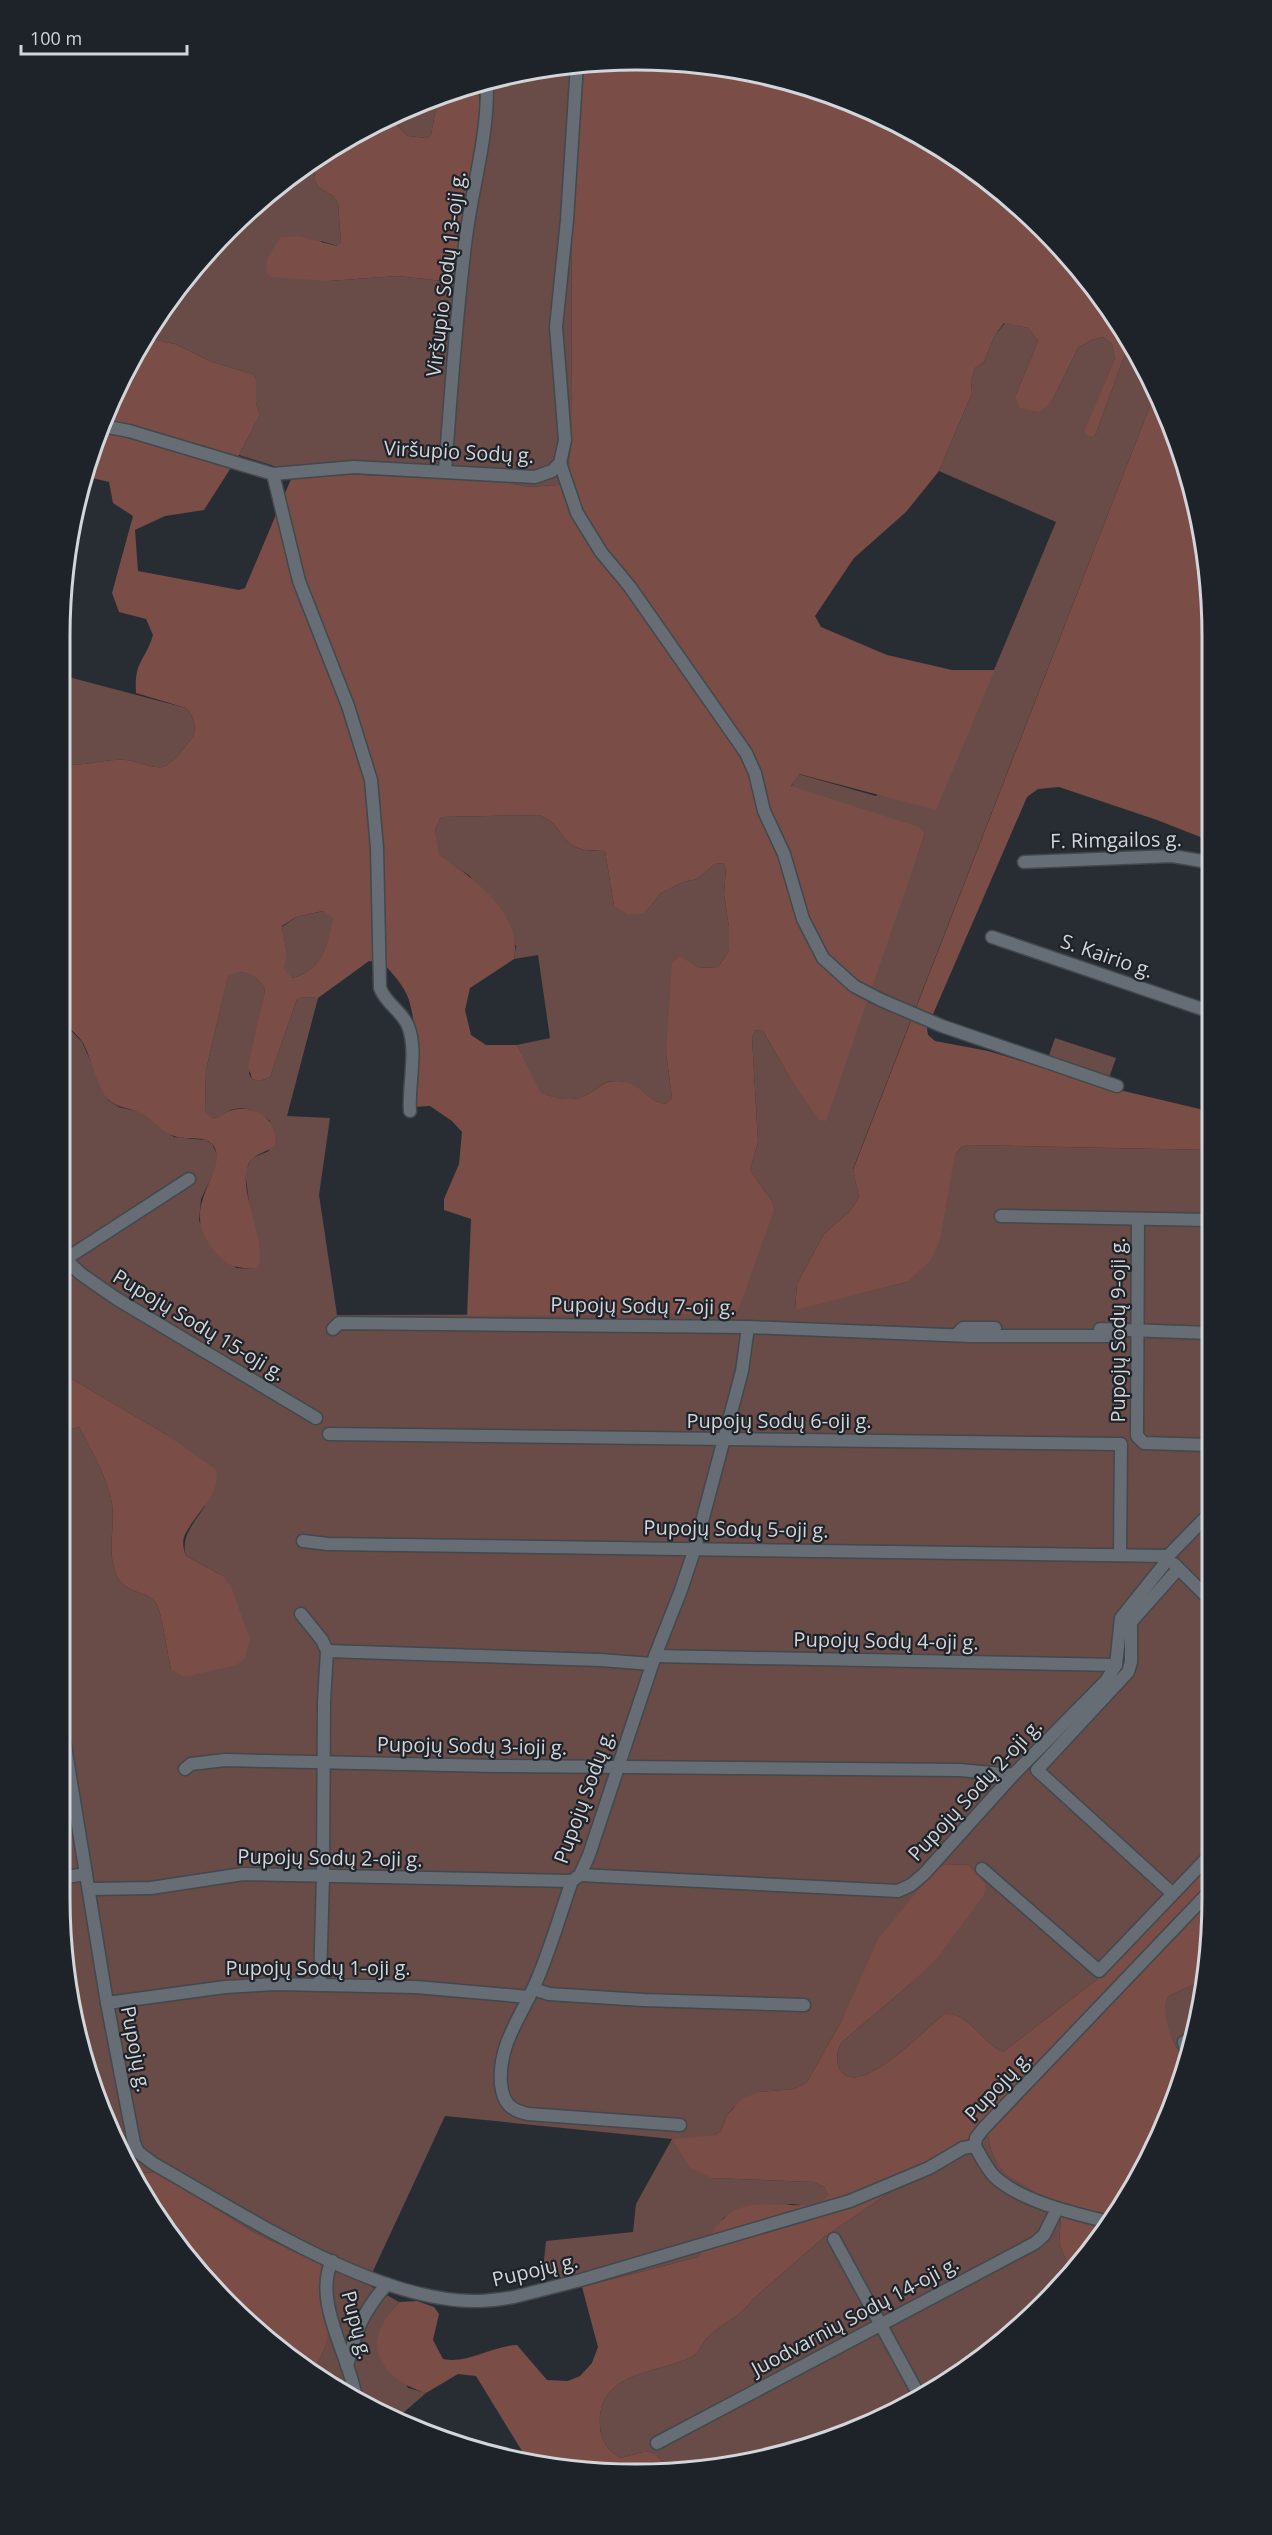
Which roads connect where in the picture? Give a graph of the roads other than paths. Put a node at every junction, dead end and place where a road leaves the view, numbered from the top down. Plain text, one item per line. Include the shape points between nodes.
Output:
1 (576, 74) edge
2 (487, 91) edge
3 (111, 428) edge
4 (560, 463) junction
5 (446, 471) junction
6 (273, 474) junction
7 (1202, 861) edge
8 (1024, 862) dead end
9 (992, 937) dead end
10 (1202, 1009) edge
11 (1117, 1086) dead end
12 (410, 1111) dead end
13 (189, 1179) dead end
14 (1000, 1216) dead end
15 (1138, 1219) junction
16 (1202, 1220) edge
17 (70, 1256) edge
18 (70, 1266) edge
19 (748, 1327) junction
20 (333, 1329) dead end
21 (1137, 1329) junction
22 (1202, 1333) edge
23 (955, 1336) junction
24 (1119, 1340) dead end
25 (316, 1418) dead end
26 (329, 1434) dead end
27 (725, 1440) junction
28 (1202, 1445) edge
29 (1202, 1521) edge
30 (303, 1541) dead end
31 (694, 1548) junction
32 (1120, 1553) junction
33 (1168, 1556) junction
34 (1178, 1569) junction
35 (1202, 1592) edge
36 (301, 1614) dead end
37 (327, 1651) junction
38 (653, 1660) junction
39 (1116, 1665) junction
40 (325, 1762) junction
41 (617, 1767) junction
42 (185, 1769) dead end
43 (1013, 1775) junction
44 (70, 1800) edge
45 (1202, 1862) edge
46 (982, 1869) dead end
47 (86, 1874) junction
48 (70, 1876) edge
49 (323, 1876) junction
50 (576, 1878) junction
51 (89, 1889) junction
52 (1172, 1893) junction
53 (1202, 1899) edge
54 (320, 1984) junction
55 (531, 1993) junction
56 (107, 2003) junction
57 (804, 2005) dead end
58 (680, 2125) dead end
59 (975, 2145) junction
60 (1058, 2209) junction
61 (1101, 2220) edge
62 (834, 2239) dead end
63 (332, 2261) junction
64 (387, 2284) junction
65 (882, 2325) junction
66 (347, 2366) junction
67 (354, 2390) edge
68 (917, 2390) edge
69 (657, 2443) dead end

1 - 4 street, Viršupio Sodų g. via 556,327 565,440
2 - 5 street, Viršupio Sodų 13-oji g. via 485,137 461,281
3 - 6 street, Viršupio Sodų g.
4 - 5 street, Viršupio Sodų g. via 552,471 535,477
4 - 11 street via 577,513 601,552 630,587 746,753 764,811 784,854 802,919 824,958 854,986 881,1000 942,1026
5 - 6 street, Viršupio Sodų g. via 354,467
6 - 12 street via 299,582 348,706 370,780 378,848 380,988 408,1025
7 - 8 street, F. Rimgailos g. via 1172,856
9 - 10 street, S. Kairio g.
13 - 17 street
14 - 15 street
15 - 16 street
15 - 21 street, Pupojų Sodų 9-oji g.
18 - 25 street, Pupojų Sodų 15-oji g. via 117,1299
19 - 20 street, Pupojų Sodų 7-oji g. via 339,1323
19 - 23 street, Pupojų Sodų 7-oji g.
19 - 27 street, Pupojų Sodų g.
21 - 22 street, Pupojų Sodų 7-oji g.
21 - 23 street, Pupojų Sodų 7-oji g. via 963,1328
21 - 28 street, Pupojų Sodų 9-oji g. via 1138,1439 1144,1443
23 - 24 street, Pupojų Sodų 7-oji g. via 1112,1336
26 - 27 street, Pupojų Sodų 6-oji g.
27 - 31 street, Pupojų Sodų g.
27 - 32 street, Pupojų Sodų 6-oji g. via 1121,1444
29 - 33 street
30 - 31 street, Pupojų Sodų 5-oji g.
31 - 32 street, Pupojų Sodų 5-oji g.
31 - 38 street, Pupojų Sodų g.
32 - 33 street, Pupojų Sodų 5-oji g.
33 - 34 street
33 - 39 street via 1121,1618
34 - 35 street
34 - 52 street via 1131,1622 1128,1672 1037,1770
36 - 37 street
37 - 38 street, Pupojų Sodų 4-oji g.
37 - 40 street
38 - 39 street, Pupojų Sodų 4-oji g.
38 - 41 street, Pupojų Sodų g.
39 - 43 street, Pupojų Sodų 2-oji g. via 1095,1693
40 - 41 street, Pupojų Sodų 3-ioji g.
40 - 42 street, Pupojų Sodų 3-ioji g. via 225,1760 191,1764
40 - 49 street
41 - 43 street, Pupojų Sodų 3-ioji g. via 960,1770
41 - 50 street, Pupojų Sodų g. via 598,1828
43 - 50 street, Pupojų Sodų 2-oji g. via 924,1874 898,1891
44 - 47 street, Pupojų g.
45 - 52 street
46 - 52 street via 1099,1971
47 - 48 street
47 - 51 street, Pupojų g.
49 - 50 street, Pupojų Sodų 2-oji g.
49 - 51 street, Pupojų Sodų 2-oji g. via 243,1874 151,1888
49 - 54 street
50 - 55 street, Pupojų Sodų g.
51 - 56 street, Pupojų g.
53 - 59 street, Pupojų g. via 983,2129
54 - 55 street, Pupojų Sodų 1-oji g.
54 - 56 street, Pupojų Sodų 1-oji g. via 225,1987
55 - 57 street, Pupojų Sodų 1-oji g.
55 - 58 street, Pupojų Sodų g. via 501,2059 501,2087 508,2108 528,2114
56 - 63 street, Pupojų g. via 138,2152 274,2232
59 - 60 street via 995,2177
59 - 64 street, Pupojų g. via 850,2201 514,2297 454,2300
60 - 61 street
60 - 65 street, Juodvarnių Sodų 14-oji g. via 1035,2243
62 - 65 street
63 - 64 street, Pupojų g.
63 - 66 street, Pupų g. via 326,2281 339,2347
64 - 66 street via 361,2319
65 - 68 street
65 - 69 street, Juodvarnių Sodų 14-oji g.
66 - 67 street, Pupų g.

